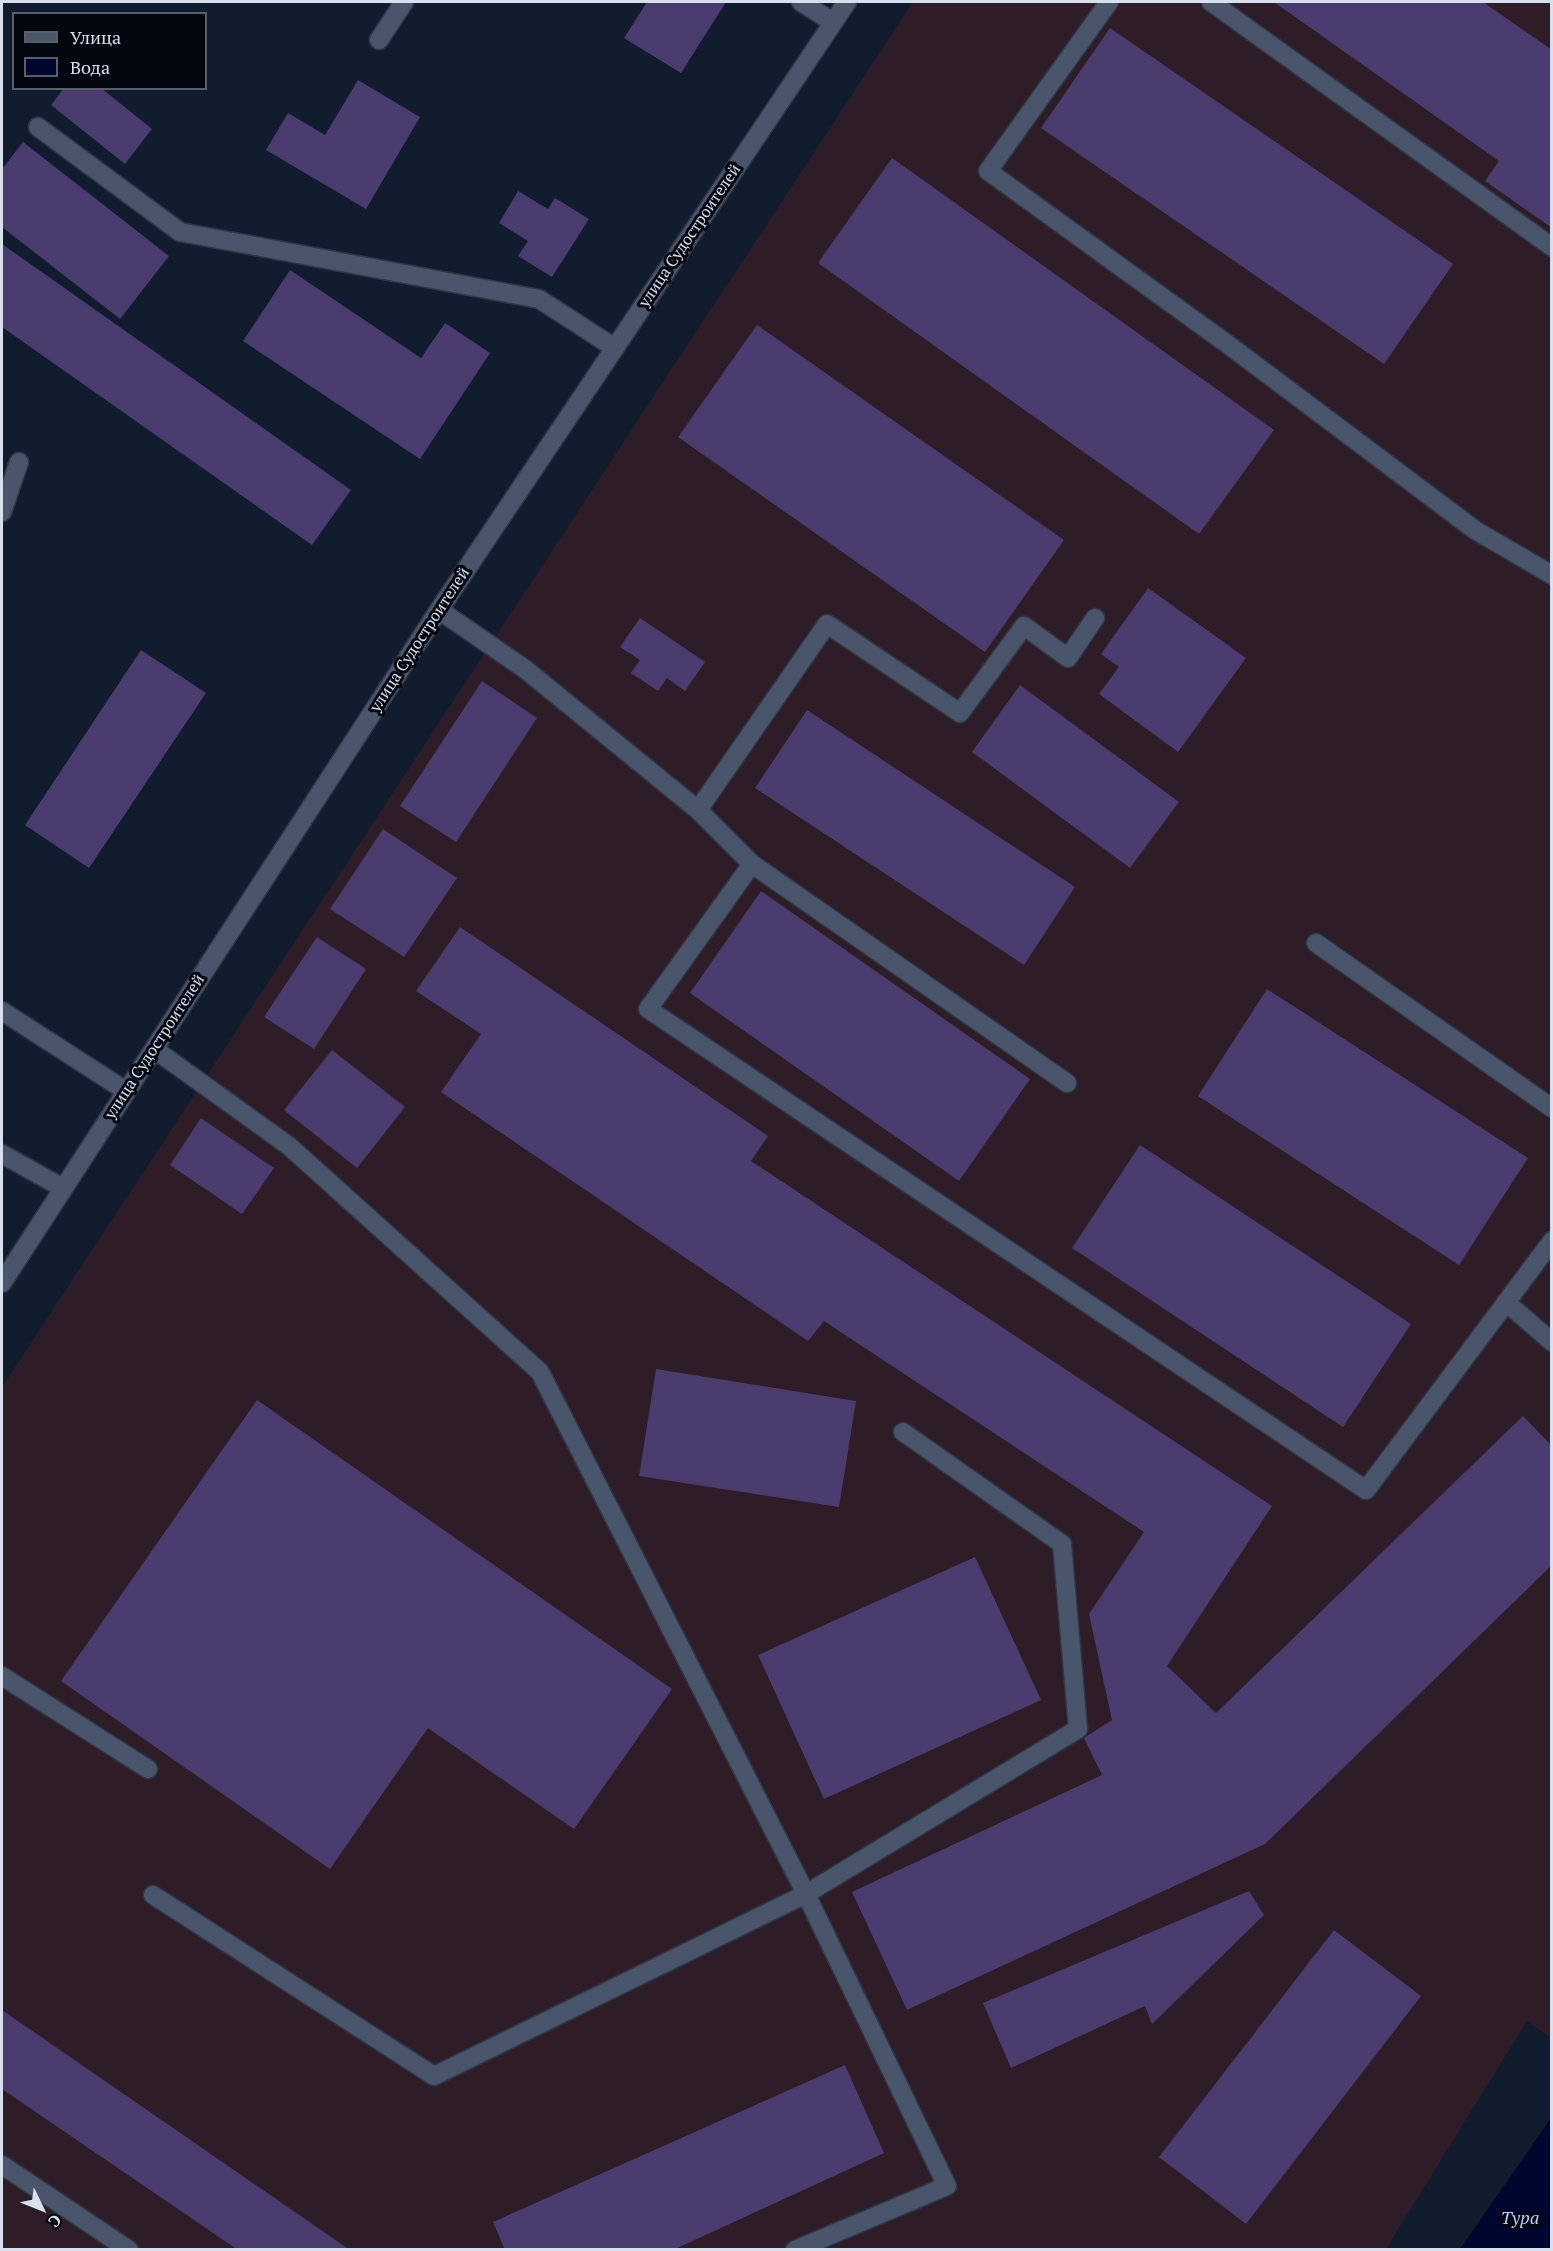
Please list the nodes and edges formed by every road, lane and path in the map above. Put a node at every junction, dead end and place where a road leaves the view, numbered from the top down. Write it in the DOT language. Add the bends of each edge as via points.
graph roads {
  1 [pos="404,2"];
  2 [pos="801,2"];
  3 [pos="847,2"];
  4 [pos="1109,2"];
  5 [pos="1211,2"];
  6 [pos="833,22"];
  7 [pos="380,40"];
  8 [pos="38,127"];
  9 [pos="1551,247"];
  10 [pos="615,348"];
  11 [pos="19,462"];
  12 [pos="2,512"];
  13 [pos="1551,575"];
  14 [pos="439,610"];
  15 [pos="1095,618"];
  16 [pos="698,810"];
  17 [pos="752,864"];
  18 [pos="1316,943"];
  19 [pos="2,1011"];
  20 [pos="154,1049"];
  21 [pos="1067,1083"];
  22 [pos="126,1091"];
  23 [pos="1551,1108"];
  24 [pos="2,1154"];
  25 [pos="63,1188"];
  26 [pos="1551,1241"];
  27 [pos="2,1283"];
  28 [pos="1506,1302"];
  29 [pos="1551,1342"];
  30 [pos="903,1432"];
  31 [pos="2,1676"];
  32 [pos="148,1768"];
  33 [pos="806,1894"];
  34 [pos="153,1895"];
  35 [pos="2,2165"];
  36 [pos="129,2250"];
  37 [pos="795,2250"];
  1 -- 7 [label="street"];
  2 -- 6 [label="street"];
  3 -- 6 [label="street, улица Судостроителей"];
  4 -- 13 [label="street" via="988,171 1475,530"];
  5 -- 9 [label="street"];
  6 -- 10 [label="street, улица Судостроителей"];
  8 -- 10 [label="street" via="180,232 538,299"];
  10 -- 14 [label="street, улица Судостроителей"];
  11 -- 12 [label="street"];
  14 -- 16 [label="street" via="525,669"];
  14 -- 20 [label="street, улица Судостроителей"];
  15 -- 16 [label="street" via="1068,658 1024,626 960,713 827,624"];
  16 -- 17 [label="street"];
  17 -- 21 [label="street"];
  17 -- 28 [label="street" via="648,1009 1366,1490"];
  18 -- 23 [label="street"];
  19 -- 22 [label="street"];
  20 -- 22 [label="street, улица Судостроителей"];
  20 -- 33 [label="street" via="289,1146 540,1372"];
  22 -- 25 [label="street, улица Судостроителей"];
  24 -- 25 [label="street"];
  25 -- 27 [label="street, улица Судостроителей"];
  26 -- 28 [label="street"];
  28 -- 29 [label="street"];
  30 -- 33 [label="street" via="1062,1544 1078,1729"];
  31 -- 32 [label="street"];
  33 -- 34 [label="street" via="435,2076"];
  33 -- 37 [label="street" via="947,2186"];
  35 -- 36 [label="street"];
}
